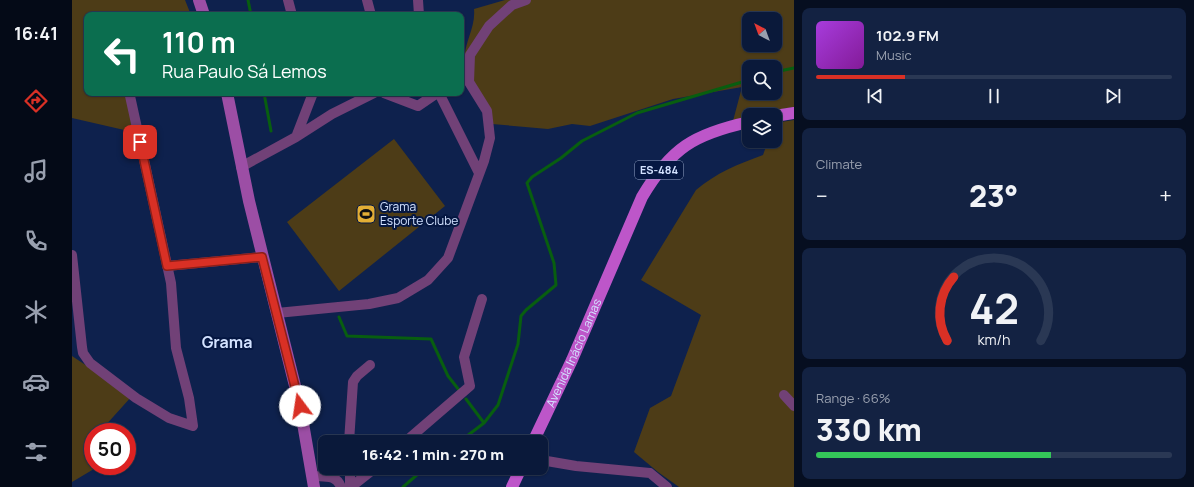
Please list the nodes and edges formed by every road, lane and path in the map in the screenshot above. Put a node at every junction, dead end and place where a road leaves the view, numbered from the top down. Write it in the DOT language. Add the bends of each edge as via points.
graph roads {
  1 [pos="199,0"];
  2 [pos="288,0"];
  3 [pos="368,0"];
  4 [pos="418,0"];
  5 [pos="526,0"];
  6 [pos="203,12"];
  7 [pos="291,12"];
  8 [pos="370,12"];
  9 [pos="419,12"];
  10 [pos="130,96"];
  11 [pos="228,96"];
  12 [pos="312,96"];
  13 [pos="368,96"];
  14 [pos="392,96"];
  15 [pos="433,96"];
  16 [pos="440,96"];
  17 [pos="794,113"];
  18 [pos="782,115"];
  19 [pos="742,124"];
  20 [pos="296,137"];
  21 [pos="241,167"];
  22 [pos="479,173"];
  23 [pos="72,255"];
  24 [pos="262,257"];
  25 [pos="167,266"];
  26 [pos="74,275"];
  27 [pos="482,299"];
  28 [pos="277,313"];
  29 [pos="370,365"];
  30 [pos="784,395"];
  31 [pos="794,406"];
  32 [pos="349,435"];
  33 [pos="413,435"];
  34 [pos="536,435"];
  35 [pos="548,461"];
  36 [pos="350,475"];
  37 [pos="366,475"];
  38 [pos="518,475"];
  39 [pos="313,482"];
  40 [pos="340,487"];
  41 [pos="350,487"];
  42 [pos="512,487"];
  43 [pos="667,487"];
  1 -- 6 [label="main road"];
  2 -- 7 [label="street"];
  3 -- 8 [label="street"];
  4 -- 9 [label="street"];
  5 -- 22 [label="street" via="512,5 489,26 470,55 469,82 487,111 490,138"];
  10 -- 25 [label="street"];
  11 -- 21 [label="main road"];
  12 -- 20 [label="street"];
  13 -- 20 [label="street" via="332,114"];
  14 -- 15 [label="street" via="418,106"];
  16 -- 22 [label="street"];
  17 -- 18 [label="main road"];
  19 -- 34 [label="main road, Avenida Inácio Lamas / ES-484" via="693,140 676,152 656,173 612,262 572,360"];
  20 -- 21 [label="street"];
  21 -- 24 [label="main road"];
  22 -- 28 [label="street" via="448,258 428,280 398,298 369,304"];
  23 -- 26 [label="street"];
  24 -- 25 [label="street"];
  24 -- 28 [label="main road"];
  25 -- 26 [label="street" via="171,283 176,348 190,398 193,426 169,418 136,398 86,358 82,347"];
  27 -- 33 [label="street" via="464,357 470,386"];
  28 -- 39 [label="main road" via="300,406"];
  29 -- 32 [label="street" via="353,382"];
  30 -- 31 [label="street"];
  35 -- 43 [label="street" via="650,473"];
  36 -- 41 [label="street"];
  37 -- 41 [label="street"];
  38 -- 42 [label="main road"];
  39 -- 40 [label="street" via="333,477 337,479"];
}
